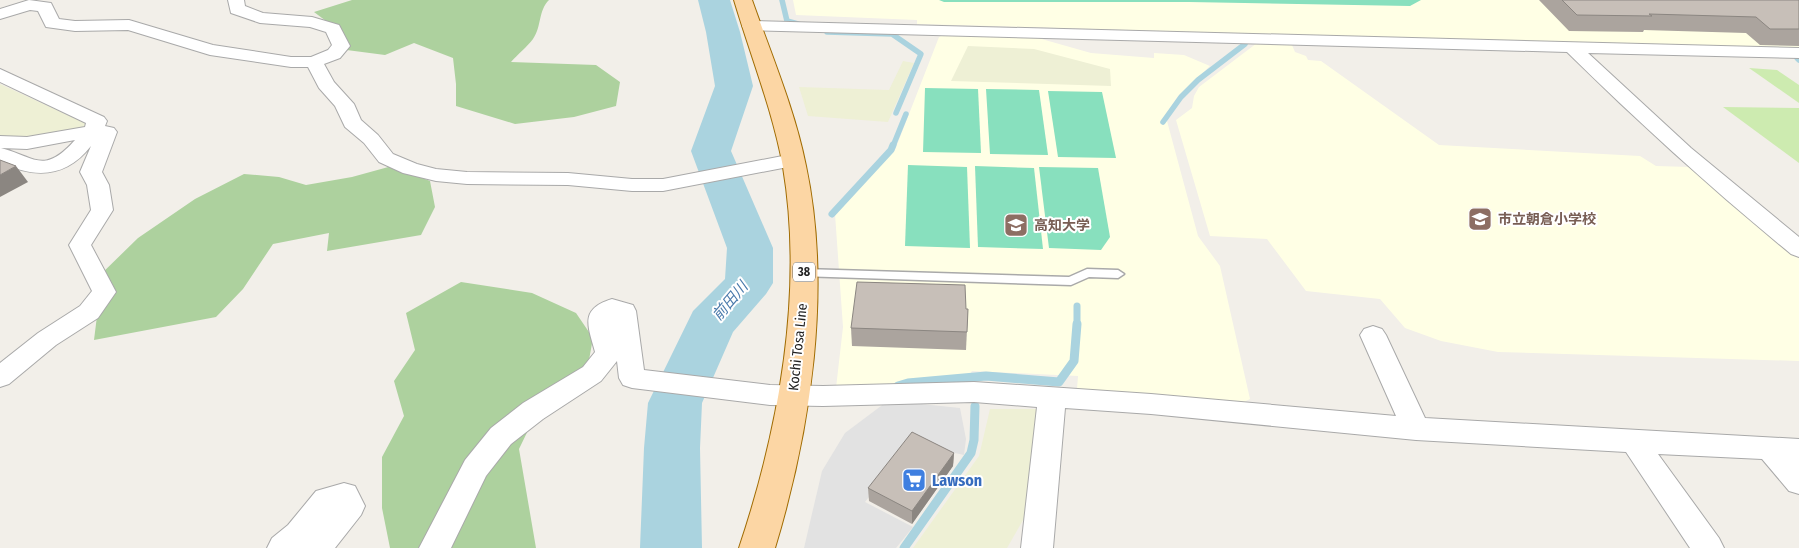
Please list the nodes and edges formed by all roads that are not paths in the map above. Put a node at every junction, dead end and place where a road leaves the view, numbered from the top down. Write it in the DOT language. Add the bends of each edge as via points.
graph roads {
  1 [pos="236,0"];
  2 [pos="743,0"];
  3 [pos="0,14"];
  4 [pos="751,26"];
  5 [pos="1573,48"];
  6 [pos="1797,54"];
  7 [pos="313,62"];
  8 [pos="0,75"];
  9 [pos="94,131"];
  10 [pos="0,142"];
  11 [pos="0,154"];
  12 [pos="793,160"];
  13 [pos="1799,249"];
  14 [pos="804,273"];
  15 [pos="1118,274"];
  16 [pos="1373,334"];
  17 [pos="0,377"];
  18 [pos="793,396"];
  19 [pos="1052,397"];
  20 [pos="1416,429"];
  21 [pos="1633,440"];
  22 [pos="1769,448"];
  23 [pos="1799,450"];
  24 [pos="1799,482"];
  25 [pos="283,548"];
  26 [pos="316,548"];
  27 [pos="435,548"];
  28 [pos="757,548"];
  29 [pos="1037,548"];
  30 [pos="1708,548"];
  1 -- 7 [label="street" via="237,9 260,18 312,22 333,28 341,46 334,54"];
  2 -- 4 [label="main road, Kochi Tosa Line / 38"];
  3 -- 7 [label="street" via="29,6 45,8 52,23 128,26 210,50 290,62"];
  4 -- 5 [label="street"];
  4 -- 12 [label="main road, Kochi Tosa Line / 38"];
  5 -- 6 [label="street"];
  5 -- 13 [label="street" via="1662,134"];
  7 -- 12 [label="street" via="326,84 344,104 352,123 386,158 410,169 436,175 663,185"];
  8 -- 9 [label="street" via="97,121"];
  9 -- 10 [label="street" via="27,143"];
  9 -- 11 [label="street" via="61,164 45,169 17,163"];
  9 -- 17 [label="street" via="107,132 91,172 98,185 102,210 80,245 104,292 89,312 47,339"];
  12 -- 14 [label="main road, Kochi Tosa Line / 38" via="800,205"];
  14 -- 15 [label="lane" via="1071,281 1087,273"];
  14 -- 18 [label="main road, Kochi Tosa Line / 38"];
  16 -- 20 [label="street"];
  18 -- 19 [label="street" via="974,392"];
  18 -- 27 [label="street" via="697,388 632,378 624,311 612,308 601,315 600,326 608,354 592,374 533,411 501,436 475,468"];
  18 -- 28 [label="main road, Kochi Tosa Line / 38" via="775,485"];
  19 -- 20 [label="street"];
  19 -- 29 [label="street"];
  20 -- 21 [label="street"];
  21 -- 22 [label="street"];
  21 -- 30 [label="street"];
  22 -- 23 [label="street"];
  22 -- 24 [label="street"];
  25 -- 26 [label="street" via="327,500 344,494 350,506"];
}
